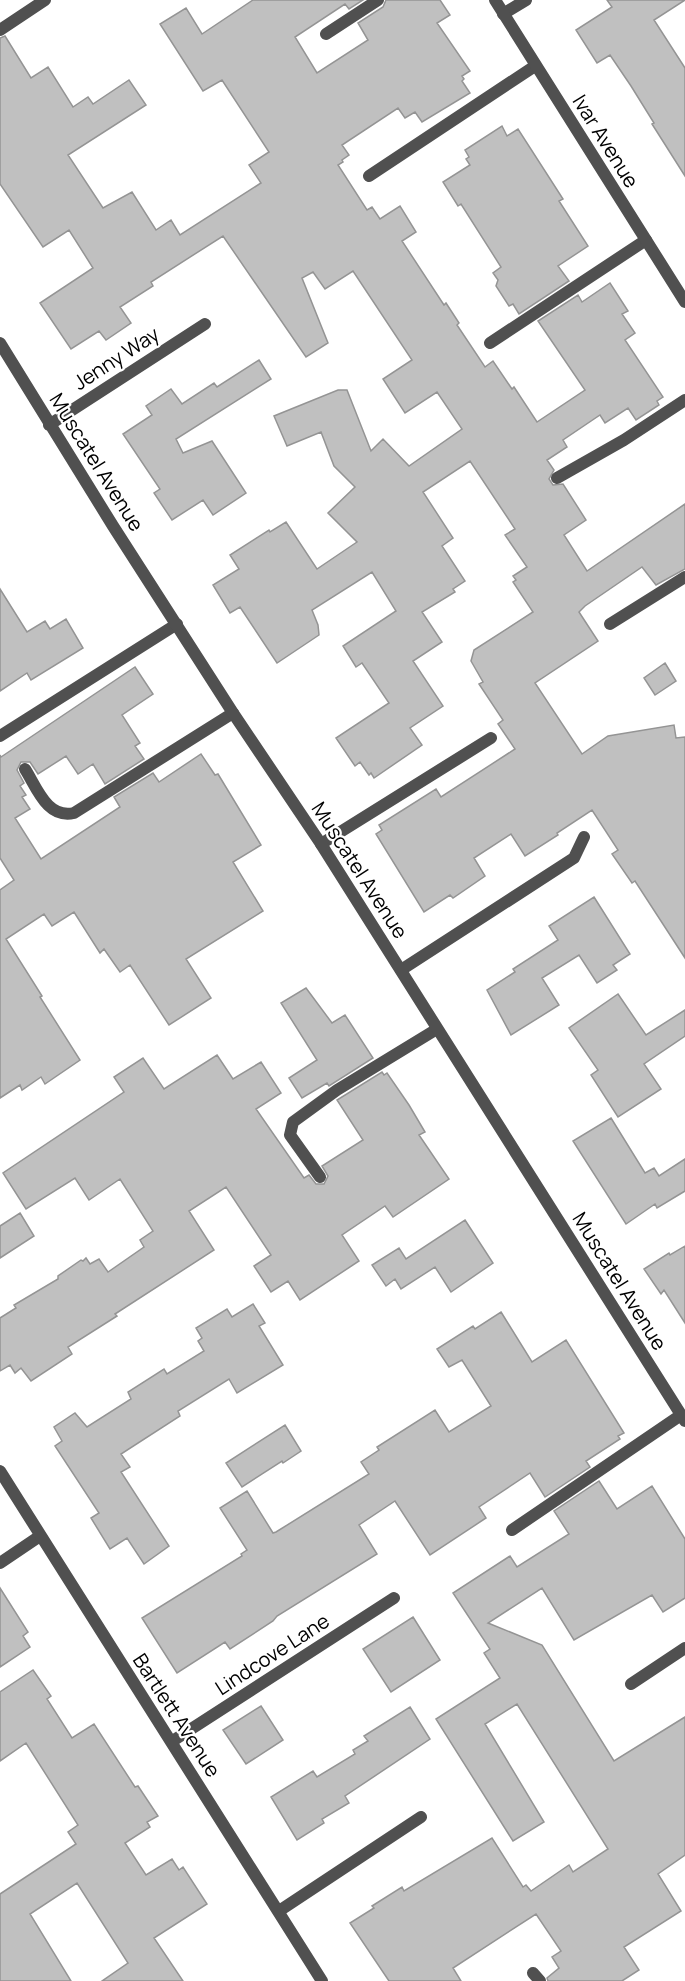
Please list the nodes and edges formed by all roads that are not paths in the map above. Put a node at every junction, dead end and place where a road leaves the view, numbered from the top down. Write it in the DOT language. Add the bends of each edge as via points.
graph roads {
  1 [pos="45,0"];
  2 [pos="378,0"];
  3 [pos="495,0"];
  4 [pos="526,0"];
  5 [pos="503,14"];
  6 [pos="0,30"];
  7 [pos="326,34"];
  8 [pos="535,66"];
  9 [pos="369,176"];
  10 [pos="646,240"];
  11 [pos="685,302"];
  12 [pos="205,324"];
  13 [pos="490,343"];
  14 [pos="2,350"];
  15 [pos="685,400"];
  16 [pos="49,425"];
  17 [pos="557,478"];
  18 [pos="685,577"];
  19 [pos="177,624"];
  20 [pos="610,624"];
  21 [pos="233,714"];
  22 [pos="0,736"];
  23 [pos="491,738"];
  24 [pos="25,769"];
  25 [pos="584,837"];
  26 [pos="321,844"];
  27 [pos="401,970"];
  28 [pos="437,1029"];
  29 [pos="320,1177"];
  30 [pos="683,1418"];
  31 [pos="0,1471"];
  32 [pos="512,1530"];
  33 [pos="40,1536"];
  34 [pos="0,1563"];
  35 [pos="394,1599"];
  36 [pos="685,1648"];
  37 [pos="631,1684"];
  38 [pos="171,1742"];
  39 [pos="421,1817"];
  40 [pos="279,1911"];
  41 [pos="322,1981"];
  1 -- 6 [label="street"];
  2 -- 7 [label="street"];
  3 -- 5 [label="street, Ivar Avenue"];
  4 -- 5 [label="street"];
  5 -- 8 [label="street, Ivar Avenue"];
  8 -- 9 [label="street"];
  8 -- 10 [label="street, Ivar Avenue"];
  10 -- 11 [label="street, Ivar Avenue"];
  10 -- 13 [label="street"];
  12 -- 16 [label="street, Jenny Way"];
  14 -- 16 [label="street, Muscatel Avenue"];
  15 -- 17 [label="street"];
  16 -- 19 [label="street, Muscatel Avenue"];
  18 -- 20 [label="street"];
  19 -- 21 [label="street, Muscatel Avenue"];
  19 -- 22 [label="street"];
  21 -- 24 [label="street" via="74,813 57,813 48,806"];
  21 -- 26 [label="street, Muscatel Avenue"];
  23 -- 26 [label="street"];
  25 -- 27 [label="street" via="574,858"];
  26 -- 27 [label="street, Muscatel Avenue"];
  27 -- 28 [label="street, Muscatel Avenue"];
  28 -- 29 [label="street" via="293,1122 290,1135"];
  28 -- 30 [label="street, Muscatel Avenue"];
  30 -- 32 [label="street"];
  31 -- 33 [label="street, Bartlett Avenue"];
  33 -- 34 [label="street"];
  33 -- 38 [label="street, Bartlett Avenue"];
  35 -- 38 [label="street, Lindcove Lane"];
  36 -- 37 [label="street"];
  38 -- 40 [label="street, Bartlett Avenue"];
  39 -- 40 [label="street"];
  40 -- 41 [label="street, Bartlett Avenue"];
}
